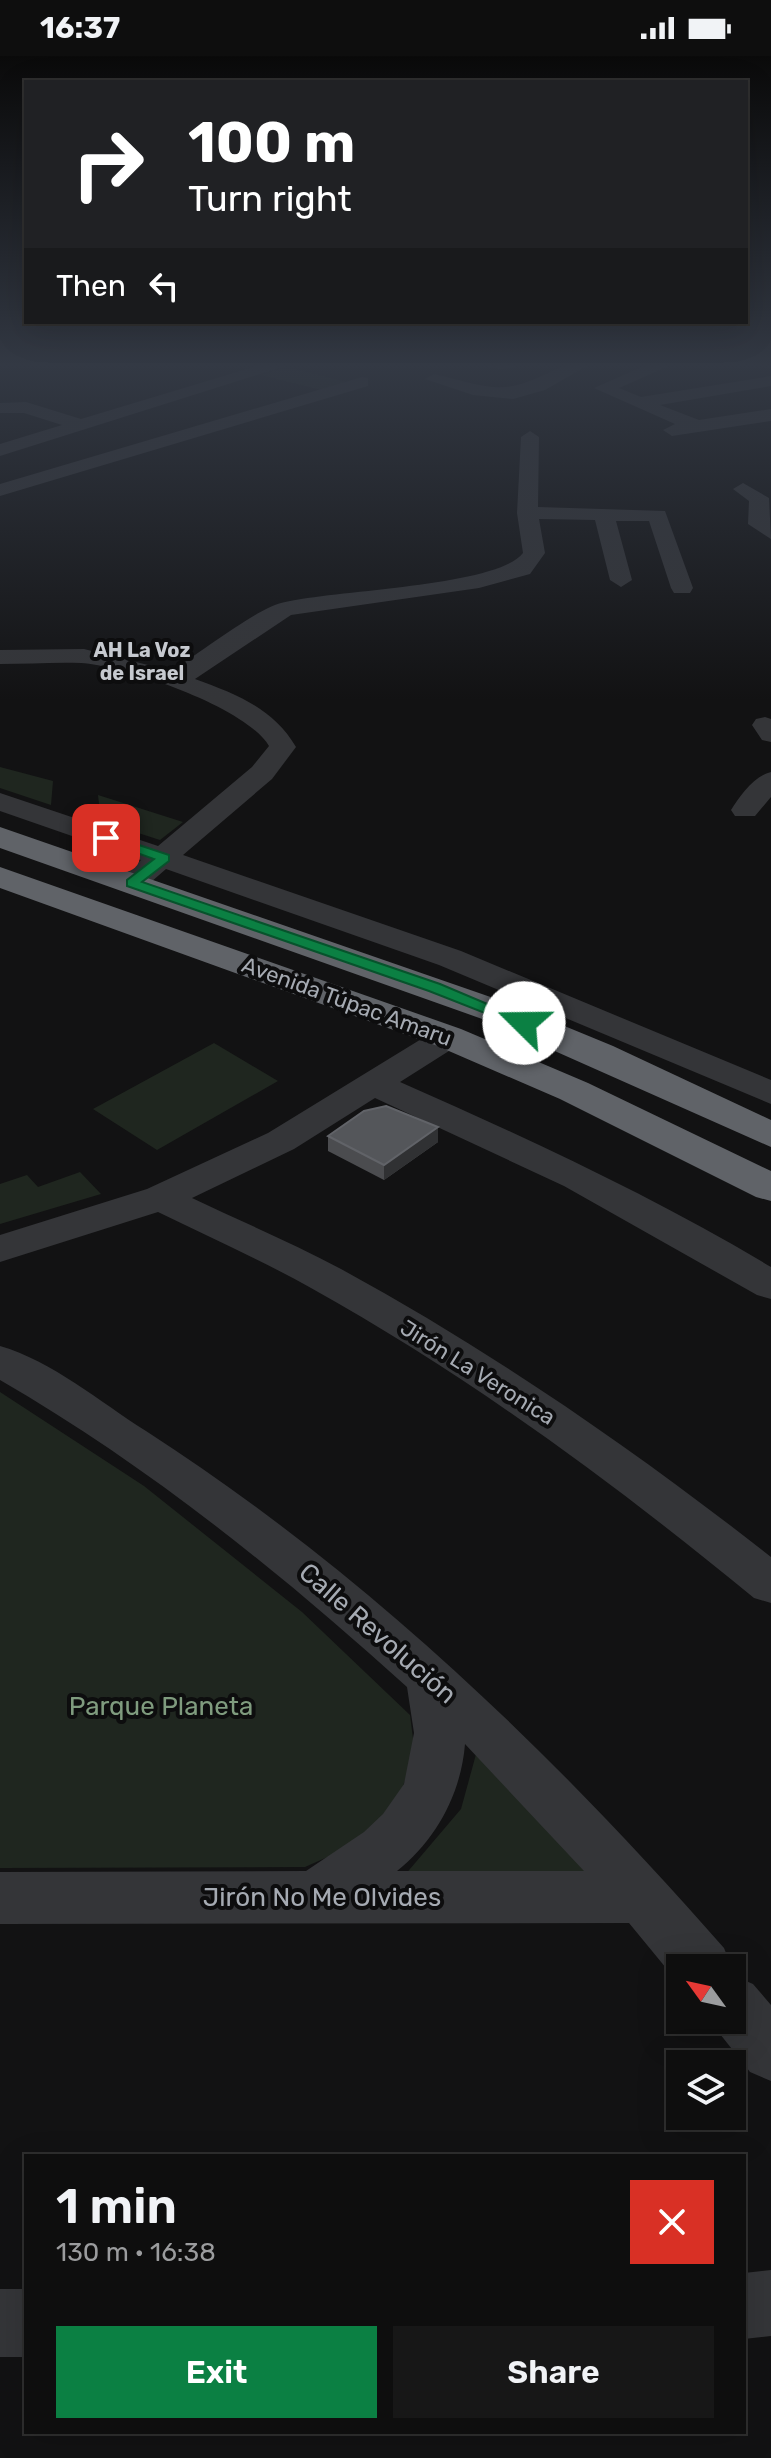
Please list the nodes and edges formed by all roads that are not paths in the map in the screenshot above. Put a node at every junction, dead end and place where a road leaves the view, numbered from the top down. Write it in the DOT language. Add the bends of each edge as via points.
graph roads {
  1 [pos="51,475"];
  2 [pos="528,475"];
  3 [pos="743,489"];
  4 [pos="1,490"];
  5 [pos="527,513"];
  6 [pos="604,514"];
  7 [pos="771,533"];
  8 [pos="621,580"];
  9 [pos="682,588"];
  10 [pos="0,657"];
  11 [pos="176,680"];
  12 [pos="771,780"];
  13 [pos="0,801"];
  14 [pos="745,810"];
  15 [pos="0,837"];
  16 [pos="164,858"];
  17 [pos="0,877"];
  18 [pos="132,883"];
  19 [pos="581,1011"];
  20 [pos="550,1034"];
  21 [pos="448,1037"];
  22 [pos="376,1085"];
  23 [pos="771,1093"];
  24 [pos="771,1135"];
  25 [pos="771,1188"];
  26 [pos="161,1198"];
  27 [pos="0,1249"];
  28 [pos="771,1285"];
  29 [pos="0,1361"];
  30 [pos="771,1584"];
  31 [pos="432,1678"];
  32 [pos="315,1897"];
  33 [pos="644,1897"];
  34 [pos="0,1898"];
  35 [pos="691,1954"];
  36 [pos="746,2021"];
  37 [pos="771,2051"];
  38 [pos="771,2303"];
  39 [pos="746,2306"];
  40 [pos="0,2323"];
  41 [pos="24,2323"];
  1 -- 4 [label="street"];
  2 -- 5 [label="street"];
  3 -- 7 [label="street" via="759,498 759,524"];
  5 -- 6 [label="street"];
  5 -- 11 [label="street" via="534,553 522,569 444,587 284,609"];
  6 -- 8 [label="street"];
  6 -- 9 [label="street" via="658,515"];
  10 -- 11 [label="street" via="84,656"];
  11 -- 16 [label="street" via="251,714 283,747 262,773"];
  12 -- 14 [label="street"];
  13 -- 16 [label="street"];
  15 -- 18 [label="highway, Avenida Túpac Amaru"];
  16 -- 18 [label="street"];
  16 -- 19 [label="street" via="450,958"];
  17 -- 21 [label="highway, Avenida Túpac Amaru"];
  18 -- 20 [label="highway, Avenida Túpac Amaru"];
  19 -- 20 [label="highway"];
  19 -- 23 [label="street"];
  20 -- 24 [label="highway, Avenida Túpac Amaru"];
  21 -- 22 [label="street"];
  21 -- 25 [label="highway, Avenida Túpac Amaru" via="574,1091"];
  22 -- 26 [label="street" via="281,1141"];
  22 -- 28 [label="street" via="586,1181"];
  26 -- 27 [label="street"];
  26 -- 30 [label="street, Jirón La Veronica" via="323,1277 492,1376 669,1499"];
  29 -- 31 [label="street, Calle Revolución" via="167,1464 297,1561"];
  31 -- 32 [label="street" via="440,1732 435,1782 415,1818 375,1858"];
  31 -- 33 [label="street, Calle Revolución" via="536,1779"];
  32 -- 33 [label="street, Jirón No Me Olvides"];
  32 -- 34 [label="street, Jirón No Me Olvides"];
  33 -- 35 [label="street, Calle Revolución"];
  36 -- 37 [label="street"];
  38 -- 39 [label="street"];
  40 -- 41 [label="street"];
}
